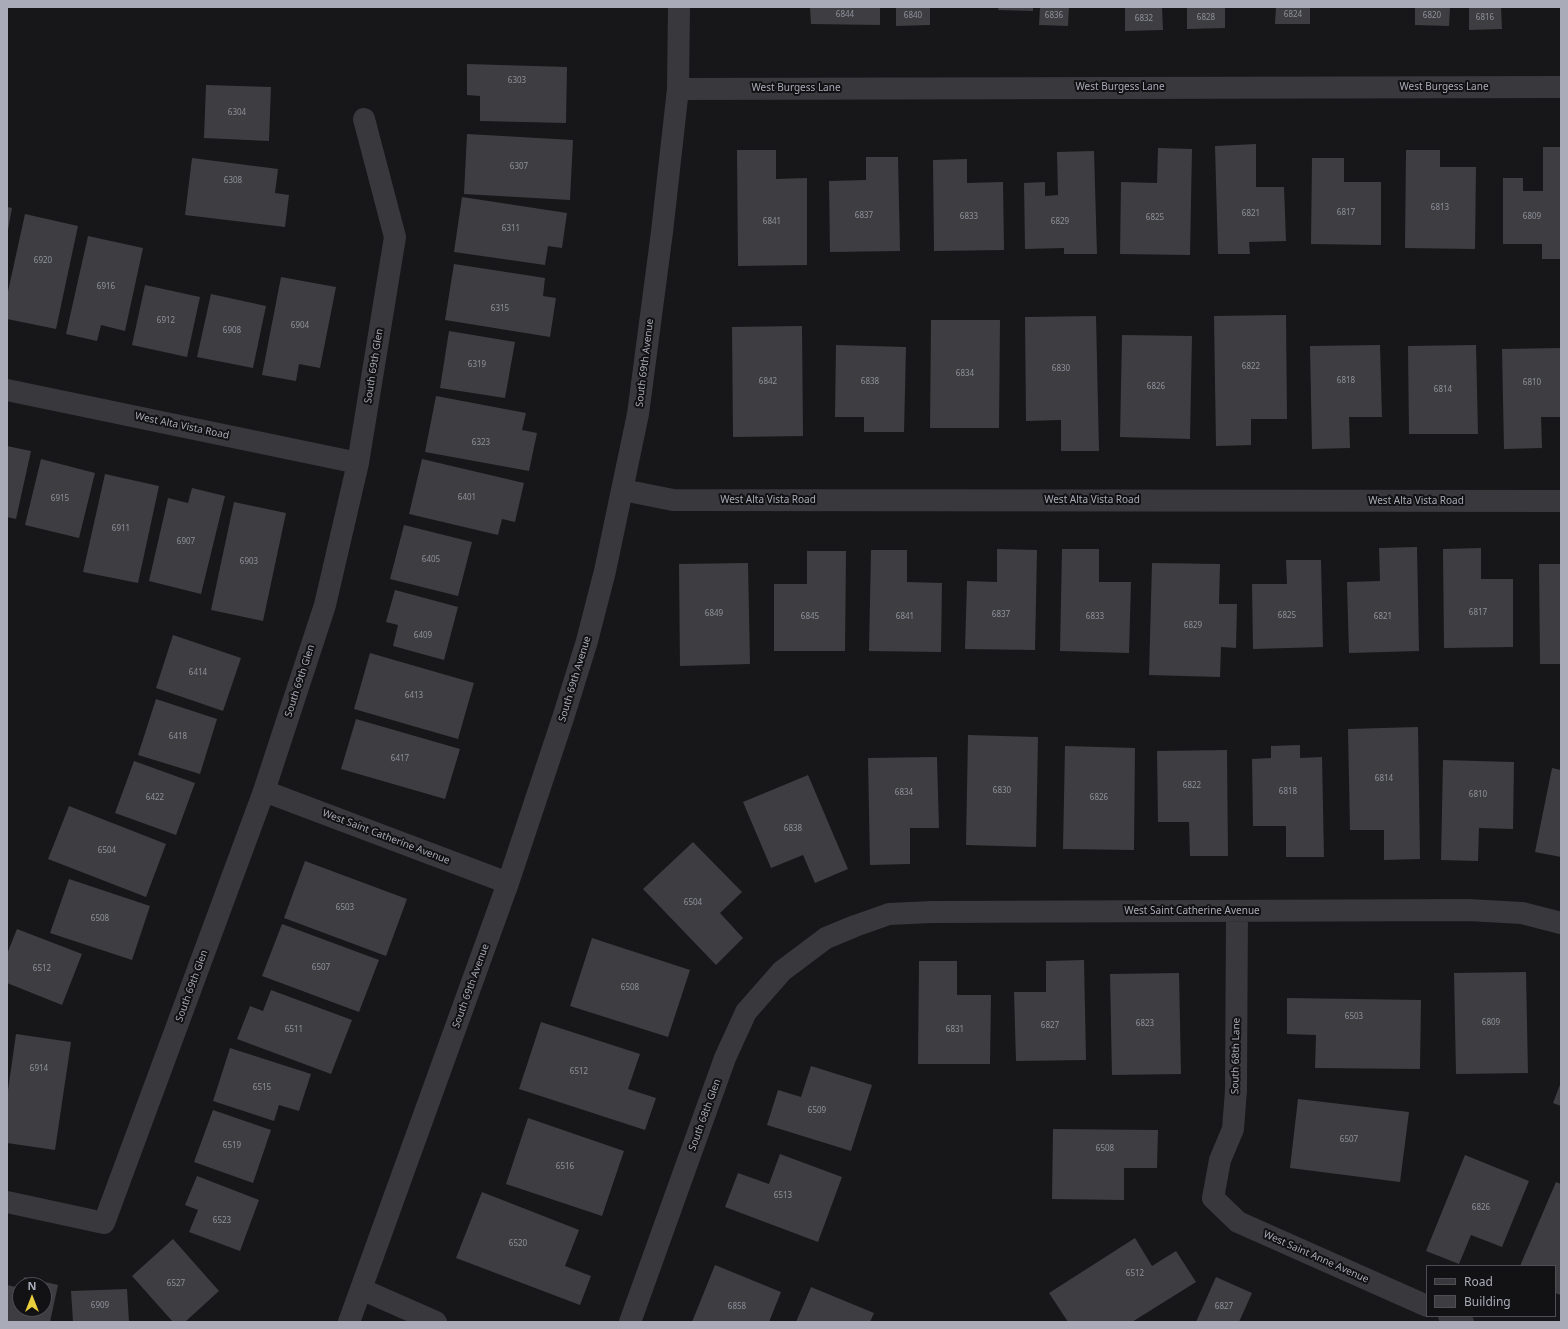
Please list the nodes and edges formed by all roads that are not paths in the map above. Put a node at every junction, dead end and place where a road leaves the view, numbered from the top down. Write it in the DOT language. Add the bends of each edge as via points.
graph roads {
  1 [pos="679,7"];
  2 [pos="1561,87"];
  3 [pos="678,89"];
  4 [pos="364,119"];
  5 [pos="7,390"];
  6 [pos="358,463"];
  7 [pos="623,490"];
  8 [pos="1561,501"];
  9 [pos="264,791"];
  10 [pos="508,883"];
  11 [pos="1237,911"];
  12 [pos="1561,923"];
  13 [pos="826,938"];
  14 [pos="1213,1198"];
  15 [pos="7,1202"];
  16 [pos="361,1289"];
  17 [pos="1426,1306"];
  18 [pos="1451,1317"];
  19 [pos="349,1322"];
  20 [pos="436,1322"];
  21 [pos="630,1322"];
  22 [pos="1462,1322"];
  1 -- 3 [label="street, South 69th Avenue"];
  2 -- 3 [label="street, West Burgess Lane"];
  3 -- 7 [label="street, South 69th Avenue" via="638,414"];
  4 -- 6 [label="street, South 69th Glen" via="395,237"];
  5 -- 6 [label="street, West Alta Vista Road"];
  6 -- 9 [label="street, South 69th Glen" via="325,605"];
  7 -- 8 [label="street, West Alta Vista Road" via="673,500"];
  7 -- 10 [label="street, South 69th Avenue" via="587,641"];
  9 -- 10 [label="street, West Saint Catherine Avenue"];
  9 -- 15 [label="street, South 69th Glen" via="104,1223"];
  10 -- 16 [label="street, South 69th Avenue"];
  11 -- 12 [label="street, West Saint Catherine Avenue" via="1468,910 1522,913"];
  11 -- 13 [label="street, West Saint Catherine Avenue" via="889,914"];
  11 -- 14 [label="street, South 68th Lane" via="1236,1090 1233,1129 1220,1160"];
  13 -- 21 [label="street, South 68th Glen" via="782,971 746,1012 725,1058"];
  14 -- 17 [label="street, West Saint Anne Avenue" via="1238,1222"];
  16 -- 19 [label="street, South 69th Avenue"];
  16 -- 20 [label="street"];
  18 -- 22 [label="street"];
}
